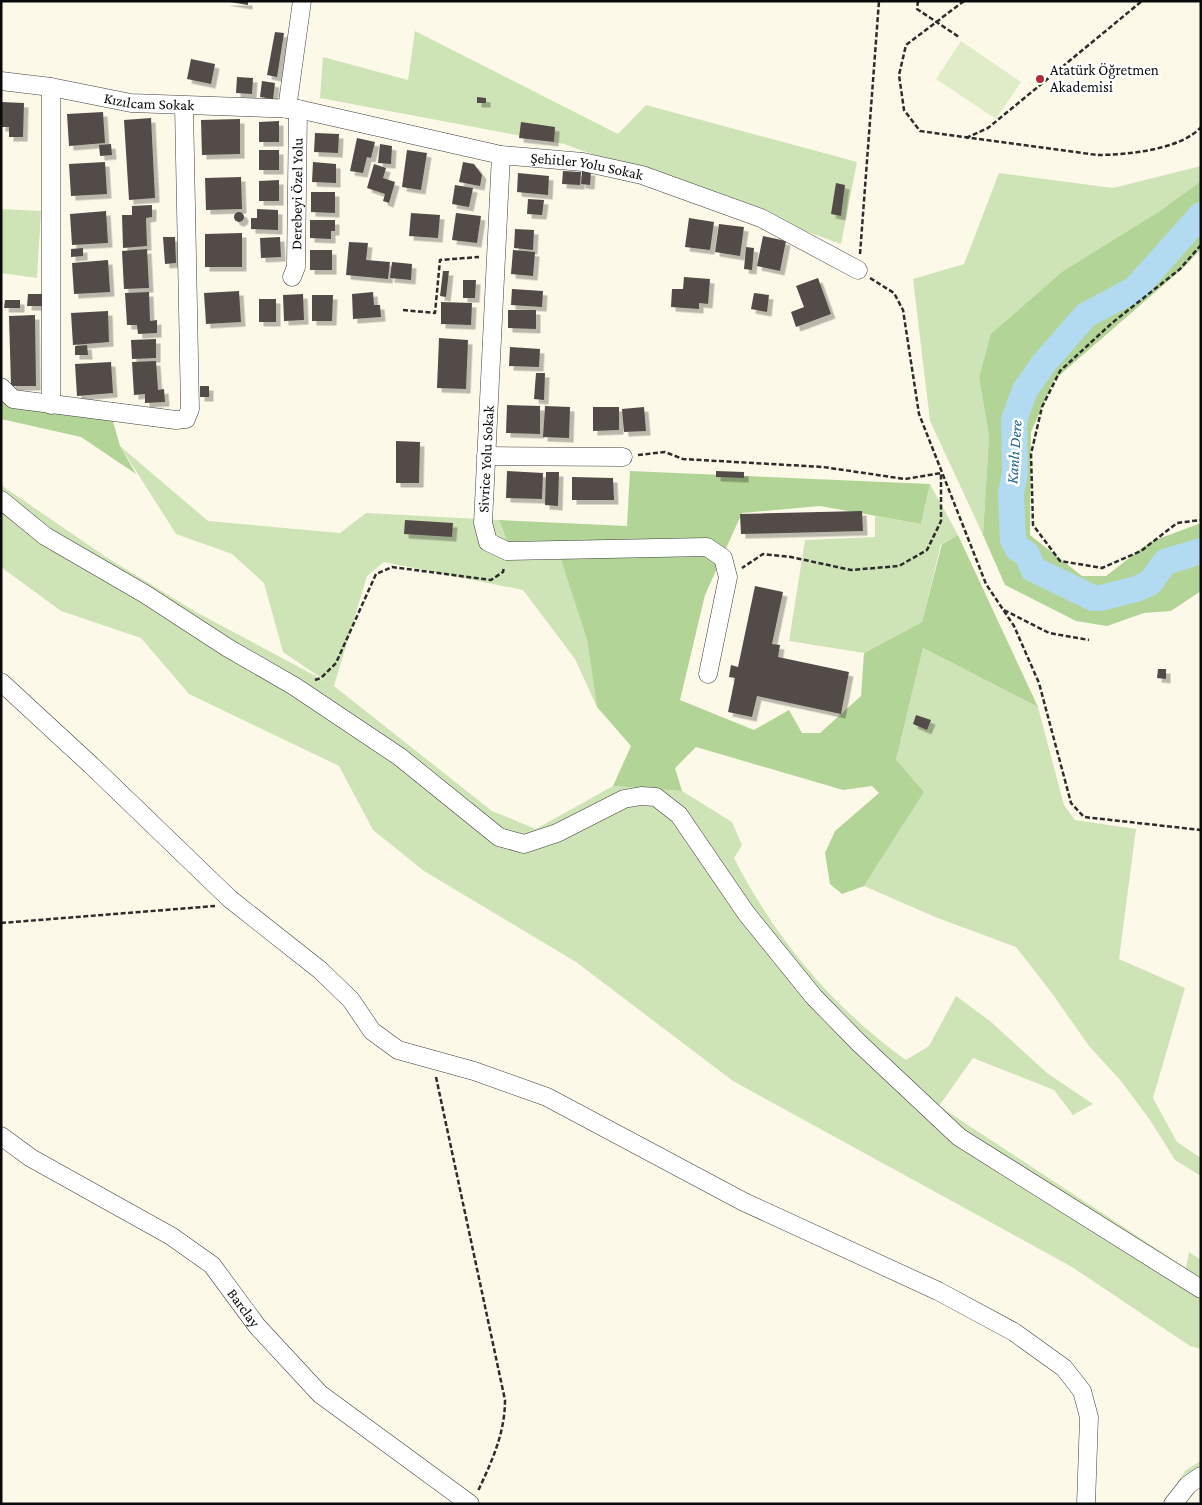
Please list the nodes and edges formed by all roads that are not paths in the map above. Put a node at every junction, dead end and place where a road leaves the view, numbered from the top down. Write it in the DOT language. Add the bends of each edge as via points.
graph roads {
  1 [pos="302,1"];
  2 [pos="1,80"];
  3 [pos="51,87"];
  4 [pos="184,106"];
  5 [pos="293,109"];
  6 [pos="501,155"];
  7 [pos="858,270"];
  8 [pos="292,277"];
  9 [pos="1,387"];
  10 [pos="51,405"];
  11 [pos="486,456"];
  12 [pos="623,457"];
  13 [pos="1,500"];
  14 [pos="708,674"];
  15 [pos="1,682"];
  16 [pos="1,1136"];
  17 [pos="1201,1289"];
  18 [pos="1201,1476"];
  19 [pos="472,1500"];
  20 [pos="1086,1504"];
  21 [pos="1173,1504"];
  1 -- 5 [label="street, Derebeyi Özel Yolu"];
  2 -- 3 [label="street, Kızılcam Sokak"];
  3 -- 4 [label="street, Kızılcam Sokak" via="131,103"];
  3 -- 10 [label="street"];
  4 -- 5 [label="street, Kızılcam Sokak"];
  4 -- 10 [label="street" via="190,409 186,419"];
  5 -- 6 [label="street, Şehitler Yolu Sokak"];
  5 -- 8 [label="street, Derebeyi Özel Yolu" via="296,267"];
  6 -- 7 [label="street, Şehitler Yolu Sokak" via="582,162 642,174 761,218"];
  6 -- 11 [label="street, Sivrice Yolu Sokak"];
  9 -- 10 [label="street" via="13,400"];
  11 -- 12 [label="street"];
  11 -- 14 [label="street, Sivrice Yolu Sokak" via="483,523 488,542 507,551 707,547 723,558 728,577"];
  13 -- 17 [label="street" via="45,536 294,686 400,757 499,837 524,844 557,833 624,799 656,797 679,815 746,913 814,997 858,1043 959,1137"];
  15 -- 20 [label="street" via="230,899 352,1000 372,1031 398,1050 474,1071 547,1097 744,1202 938,1291 1014,1332 1064,1368 1082,1391 1089,1417"];
  16 -- 19 [label="street, Barclay" via="31,1158 171,1236 212,1265 257,1326 320,1394"];
  18 -- 21 [label="street" via="1188,1485"];
}
